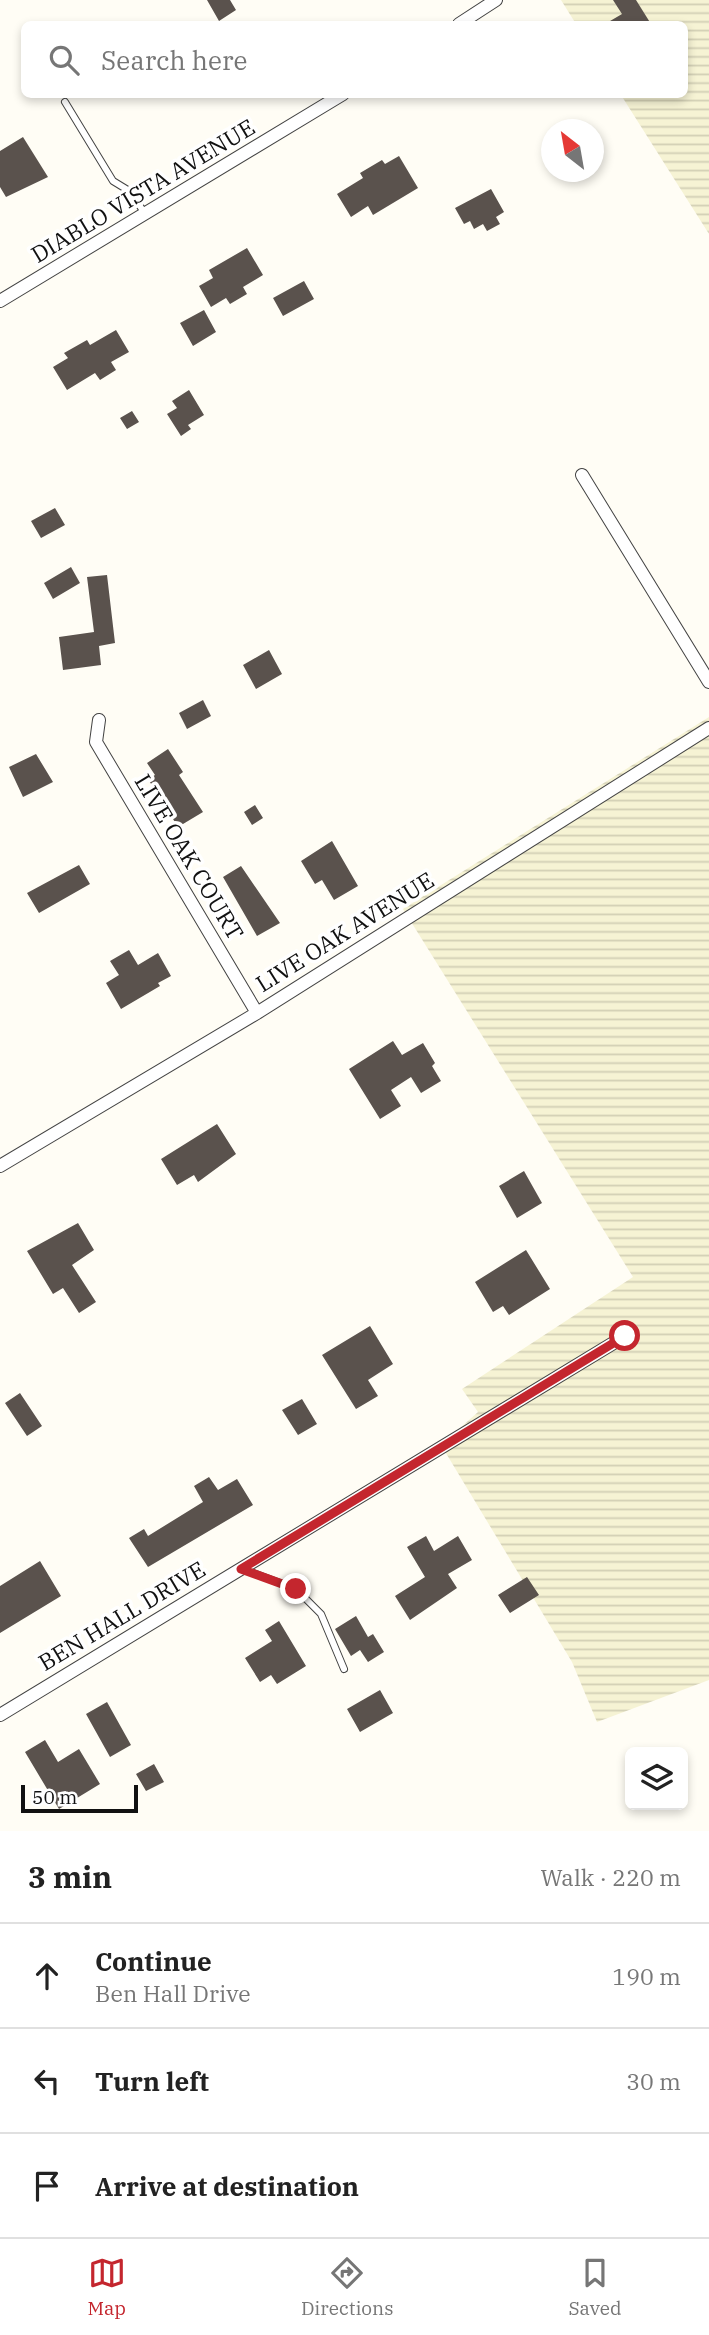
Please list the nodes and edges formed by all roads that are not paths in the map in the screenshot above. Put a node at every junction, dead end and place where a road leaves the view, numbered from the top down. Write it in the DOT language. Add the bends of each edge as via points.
graph roads {
  1 [pos="496,0"];
  2 [pos="463,21"];
  3 [pos="336,98"];
  4 [pos="65,102"];
  5 [pos="145,214"];
  6 [pos="0,301"];
  7 [pos="582,475"];
  8 [pos="709,682"];
  9 [pos="99,720"];
  10 [pos="709,728"];
  11 [pos="257,1013"];
  12 [pos="0,1166"];
  13 [pos="625,1336"];
  14 [pos="241,1569"];
  15 [pos="344,1670"];
  16 [pos="0,1715"];
  1 -- 2 [label="street"];
  3 -- 5 [label="street, DIABLO VISTA AVENUE"];
  4 -- 5 [label="lane" via="113,181 131,192"];
  5 -- 6 [label="street, DIABLO VISTA AVENUE"];
  7 -- 8 [label="street"];
  9 -- 11 [label="street, LIVE OAK COURT" via="96,742"];
  10 -- 11 [label="street, LIVE OAK AVENUE"];
  11 -- 12 [label="street, LIVE OAK AVENUE"];
  13 -- 14 [label="street, BEN HALL DRIVE"];
  14 -- 15 [label="lane" via="296,1589 321,1614"];
  14 -- 16 [label="street, BEN HALL DRIVE"];
}
